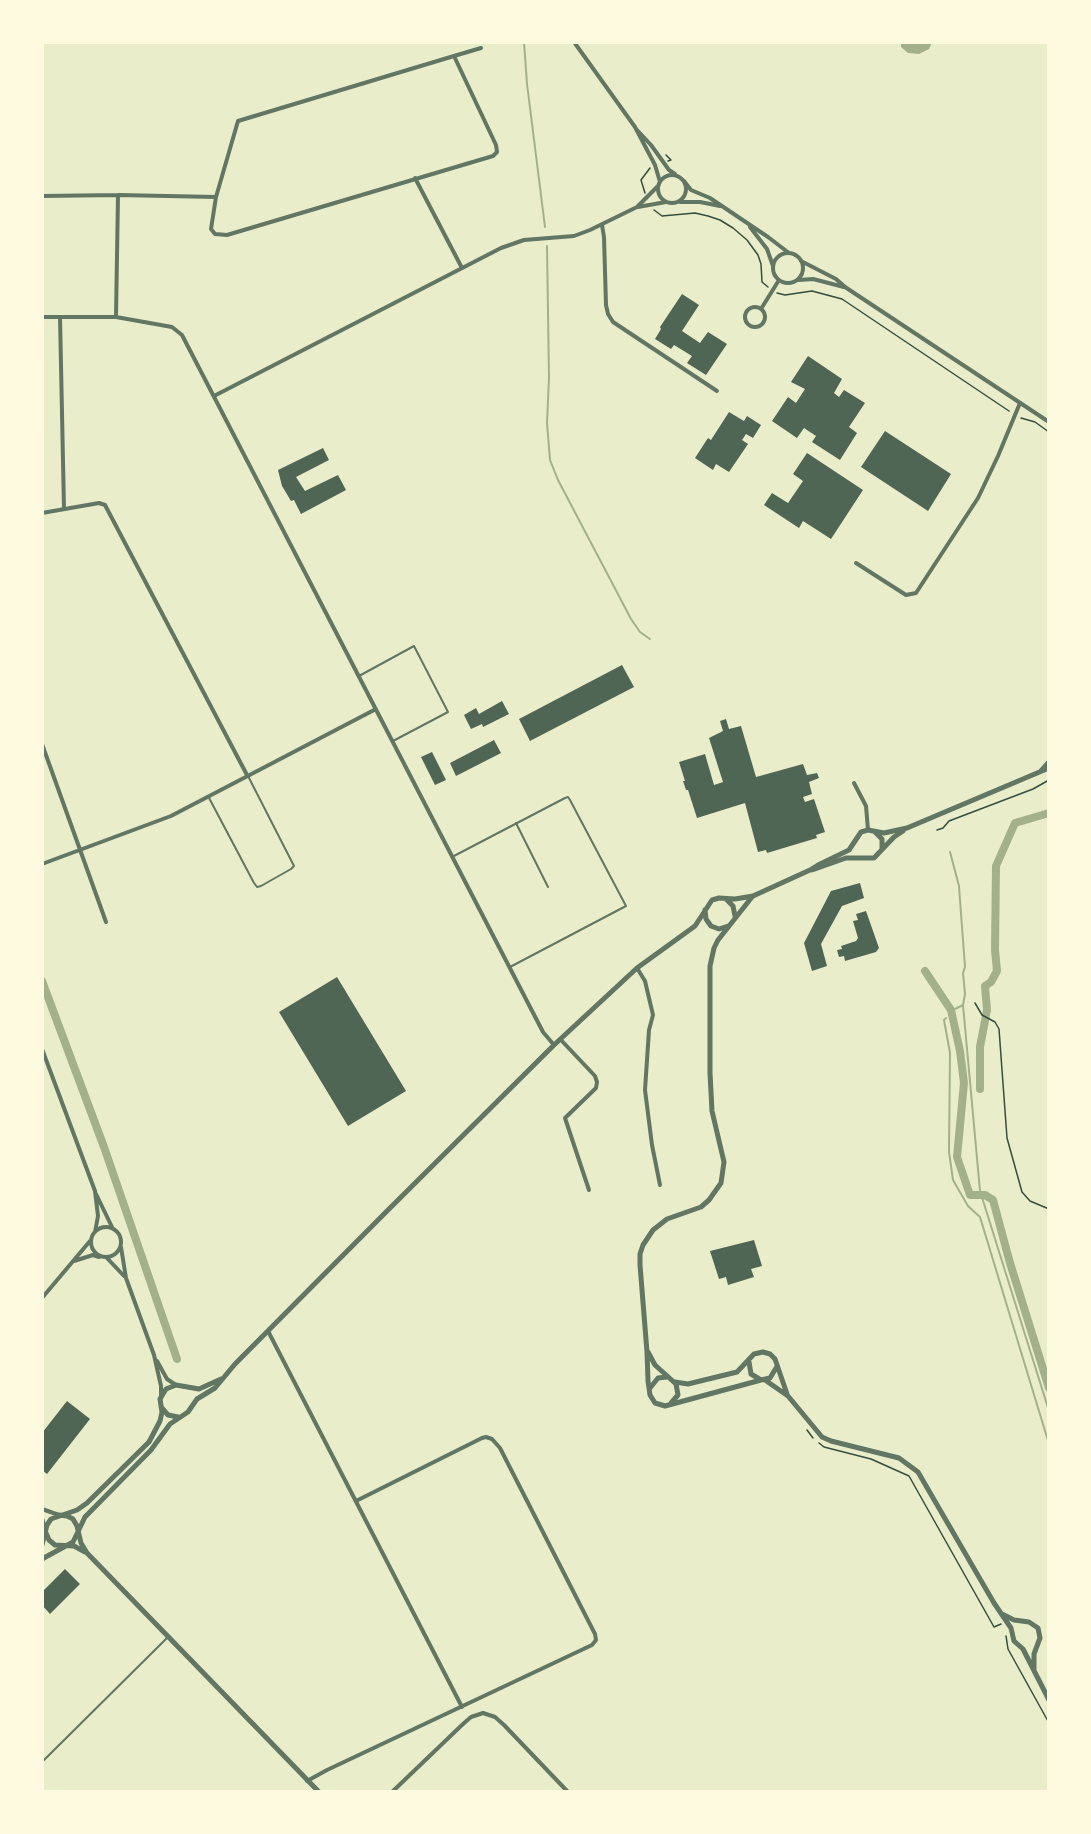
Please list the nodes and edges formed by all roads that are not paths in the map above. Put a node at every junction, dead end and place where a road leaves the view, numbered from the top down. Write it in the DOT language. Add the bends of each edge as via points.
graph roads {
  1 [pos="574,42"];
  2 [pos="481,48"];
  3 [pos="454,56"];
  4 [pos="634,128"];
  5 [pos="676,175"];
  6 [pos="415,178"];
  7 [pos="684,181"];
  8 [pos="659,184"];
  9 [pos="118,195"];
  10 [pos="42,196"];
  11 [pos="216,197"];
  12 [pos="666,202"];
  13 [pos="680,202"];
  14 [pos="721,206"];
  15 [pos="637,207"];
  16 [pos="748,224"];
  17 [pos="602,225"];
  18 [pos="789,254"];
  19 [pos="801,261"];
  20 [pos="462,268"];
  21 [pos="773,268"];
  22 [pos="780,280"];
  23 [pos="794,282"];
  24 [pos="845,287"];
  25 [pos="761,309"];
  26 [pos="42,317"];
  27 [pos="60,317"];
  28 [pos="116,317"];
  29 [pos="717,391"];
  30 [pos="214,396"];
  31 [pos="1020,403"];
  32 [pos="1049,422"];
  33 [pos="64,509"];
  34 [pos="42,513"];
  35 [pos="856,563"];
  36 [pos="359,676"];
  37 [pos="376,709"];
  38 [pos="392,741"];
  39 [pos="42,744"];
  40 [pos="1049,762"];
  41 [pos="1049,768"];
  42 [pos="1037,774"];
  43 [pos="248,775"];
  44 [pos="854,783"];
  45 [pos="208,796"];
  46 [pos="516,823"];
  47 [pos="908,828"];
  48 [pos="868,830"];
  49 [pos="875,832"];
  50 [pos="854,843"];
  51 [pos="882,849"];
  52 [pos="80,850"];
  53 [pos="452,856"];
  54 [pos="861,858"];
  55 [pos="42,864"];
  56 [pos="810,870"];
  57 [pos="548,886"];
  58 [pos="753,896"];
  59 [pos="725,899"];
  60 [pos="705,909"];
  61 [pos="735,918"];
  62 [pos="106,922"];
  63 [pos="694,926"];
  64 [pos="711,926"];
  65 [pos="729,926"];
  66 [pos="714,948"];
  67 [pos="510,967"];
  68 [pos="637,968"];
  69 [pos="561,1040"];
  70 [pos="554,1046"];
  71 [pos="42,1049"];
  72 [pos="660,1185"];
  73 [pos="589,1190"];
  74 [pos="94,1191"];
  75 [pos="114,1229"];
  76 [pos="95,1232"];
  77 [pos="91,1241"];
  78 [pos="121,1247"];
  79 [pos="104,1257"];
  80 [pos="74,1261"];
  81 [pos="126,1278"];
  82 [pos="42,1298"];
  83 [pos="268,1331"];
  84 [pos="647,1352"];
  85 [pos="154,1355"];
  86 [pos="749,1362"];
  87 [pos="776,1368"];
  88 [pos="224,1377"];
  89 [pos="667,1377"];
  90 [pos="763,1380"];
  91 [pos="675,1382"];
  92 [pos="180,1386"];
  93 [pos="649,1390"];
  94 [pos="161,1396"];
  95 [pos="788,1396"];
  96 [pos="669,1404"];
  97 [pos="161,1406"];
  98 [pos="192,1406"];
  99 [pos="181,1416"];
  100 [pos="356,1501"];
  101 [pos="42,1509"];
  102 [pos="59,1515"];
  103 [pos="42,1518"];
  104 [pos="46,1530"];
  105 [pos="78,1531"];
  106 [pos="42,1545"];
  107 [pos="66,1546"];
  108 [pos="87,1553"];
  109 [pos="42,1558"];
  110 [pos="1002,1614"];
  111 [pos="1027,1621"];
  112 [pos="1012,1634"];
  113 [pos="168,1637"];
  114 [pos="1036,1646"];
  115 [pos="1023,1649"];
  116 [pos="1035,1672"];
  117 [pos="1049,1700"];
  118 [pos="462,1707"];
  119 [pos="42,1762"];
  120 [pos="308,1783"];
  121 [pos="314,1792"];
  122 [pos="319,1792"];
  123 [pos="392,1792"];
  124 [pos="568,1792"];
  1 -- 4 [label="street"];
  2 -- 3 [label="street"];
  3 -- 6 [label="street" via="496,152 487,159"];
  3 -- 11 [label="street" via="238,121"];
  4 -- 5 [label="street"];
  4 -- 8 [label="street" via="655,165"];
  5 -- 7 [label="street"];
  5 -- 8 [label="street" via="667,176"];
  6 -- 11 [label="street" via="227,235 215,234 211,229"];
  6 -- 20 [label="street"];
  7 -- 13 [label="street" via="686,194"];
  7 -- 14 [label="street" via="691,190"];
  8 -- 12 [label="street" via="659,196"];
  8 -- 15 [label="street"];
  9 -- 10 [label="street"];
  9 -- 11 [label="street"];
  9 -- 28 [label="street"];
  12 -- 13 [label="street"];
  12 -- 15 [label="street"];
  13 -- 14 [label="street"];
  14 -- 16 [label="street"];
  15 -- 17 [label="street"];
  16 -- 18 [label="street"];
  16 -- 21 [label="street" via="767,249"];
  17 -- 20 [label="street" via="574,236 513,243"];
  17 -- 29 [label="street" via="606,305 613,322"];
  18 -- 19 [label="street"];
  18 -- 21 [label="street" via="780,256"];
  19 -- 23 [label="street" via="803,271"];
  19 -- 24 [label="street"];
  20 -- 30 [label="street"];
  21 -- 22 [label="street"];
  22 -- 23 [label="street"];
  22 -- 25 [label="street"];
  23 -- 24 [label="street" via="808,279"];
  24 -- 31 [label="street"];
  25 -- 25 [label="street" via="755,307 747,312 749,326 759,327 764,322"];
  26 -- 27 [label="street"];
  27 -- 28 [label="street"];
  27 -- 33 [label="street"];
  28 -- 30 [label="street" via="172,327 183,335"];
  30 -- 36 [label="street"];
  31 -- 32 [label="street"];
  31 -- 35 [label="street" via="978,498 915,593 906,595"];
  33 -- 34 [label="street"];
  33 -- 43 [label="street" via="102,503"];
  36 -- 37 [label="street"];
  36 -- 38 [label="lane" via="414,646 448,712"];
  37 -- 38 [label="street"];
  37 -- 43 [label="street"];
  38 -- 53 [label="street"];
  39 -- 52 [label="street"];
  40 -- 42 [label="street"];
  41 -- 42 [label="street"];
  42 -- 47 [label="street"];
  43 -- 45 [label="street"];
  43 -- 45 [label="lane" via="294,866 261,886 254,883"];
  44 -- 48 [label="street" via="866,806"];
  45 -- 52 [label="street" via="171,816"];
  46 -- 53 [label="lane"];
  46 -- 57 [label="lane"];
  46 -- 67 [label="lane" via="568,797 626,906"];
  47 -- 49 [label="street"];
  47 -- 51 [label="street"];
  48 -- 49 [label="street"];
  48 -- 50 [label="street" via="858,834"];
  49 -- 51 [label="street" via="882,839"];
  50 -- 54 [label="street"];
  50 -- 56 [label="street" via="849,850"];
  51 -- 54 [label="street" via="874,858"];
  52 -- 55 [label="street"];
  52 -- 62 [label="street"];
  53 -- 67 [label="street"];
  54 -- 56 [label="street" via="846,858"];
  56 -- 58 [label="street"];
  58 -- 59 [label="street"];
  58 -- 61 [label="street"];
  59 -- 60 [label="street" via="714,899"];
  59 -- 61 [label="street" via="734,906"];
  60 -- 63 [label="street"];
  60 -- 64 [label="street"];
  61 -- 65 [label="street"];
  63 -- 64 [label="street"];
  63 -- 68 [label="street"];
  64 -- 65 [label="street"];
  64 -- 66 [label="street"];
  65 -- 66 [label="street"];
  66 -- 84 [label="street" via="710,966 710,1073 712,1111 724,1162 721,1183 709,1200 660,1224 643,1245 640,1265"];
  67 -- 70 [label="street"];
  68 -- 69 [label="street"];
  68 -- 72 [label="street" via="645,981 653,1015 645,1090"];
  69 -- 70 [label="street"];
  69 -- 73 [label="street" via="597,1082 596,1088 565,1118"];
  70 -- 83 [label="street"];
  71 -- 74 [label="street"];
  74 -- 75 [label="street"];
  74 -- 76 [label="street" via="98,1216"];
  75 -- 76 [label="street" via="104,1227"];
  75 -- 78 [label="street"];
  76 -- 77 [label="street"];
  77 -- 79 [label="street" via="93,1251"];
  77 -- 80 [label="street"];
  78 -- 79 [label="street" via="116,1255"];
  78 -- 81 [label="street"];
  79 -- 80 [label="street"];
  79 -- 81 [label="street"];
  80 -- 82 [label="street"];
  81 -- 85 [label="street"];
  83 -- 88 [label="street"];
  83 -- 100 [label="street"];
  84 -- 89 [label="street"];
  84 -- 93 [label="street"];
  85 -- 92 [label="street" via="167,1378"];
  85 -- 94 [label="street"];
  86 -- 87 [label="street" via="757,1353 767,1353 775,1359"];
  86 -- 90 [label="street" via="751,1374"];
  86 -- 91 [label="street" via="737,1372 714,1379"];
  87 -- 90 [label="street" via="773,1375"];
  87 -- 95 [label="street"];
  88 -- 92 [label="street" via="199,1389"];
  88 -- 98 [label="street"];
  89 -- 91 [label="street"];
  89 -- 93 [label="street" via="653,1381"];
  90 -- 95 [label="street"];
  90 -- 96 [label="street"];
  91 -- 96 [label="street" via="678,1395"];
  92 -- 94 [label="street" via="167,1388"];
  92 -- 98 [label="street" via="191,1394"];
  93 -- 96 [label="street" via="655,1403"];
  94 -- 97 [label="street"];
  95 -- 110 [label="street" via="822,1437 898,1458 918,1472"];
  97 -- 99 [label="street" via="168,1415"];
  97 -- 102 [label="street" via="160,1421 149,1442 87,1503"];
  98 -- 99 [label="street"];
  99 -- 105 [label="street" via="85,1517"];
  100 -- 118 [label="street"];
  100 -- 118 [label="street" via="482,1438 492,1439 500,1448 596,1640"];
  101 -- 102 [label="street"];
  102 -- 104 [label="street" via="50,1520"];
  102 -- 105 [label="street" via="73,1519"];
  103 -- 104 [label="street"];
  104 -- 106 [label="street"];
  104 -- 107 [label="street" via="52,1543"];
  105 -- 107 [label="street" via="75,1540"];
  105 -- 108 [label="street"];
  107 -- 108 [label="street"];
  107 -- 109 [label="street"];
  108 -- 113 [label="street"];
  110 -- 111 [label="street"];
  110 -- 112 [label="street"];
  111 -- 112 [label="street" via="1016,1626"];
  111 -- 114 [label="street" via="1039,1630"];
  112 -- 115 [label="street" via="1015,1644"];
  113 -- 119 [label="lane"];
  113 -- 120 [label="street"];
  114 -- 115 [label="street"];
  114 -- 116 [label="street"];
  115 -- 116 [label="street"];
  116 -- 117 [label="street"];
  118 -- 120 [label="street" via="327,1770"];
  120 -- 121 [label="street"];
  120 -- 122 [label="street"];
  123 -- 124 [label="street" via="471,1717 483,1713 504,1725"];
}
